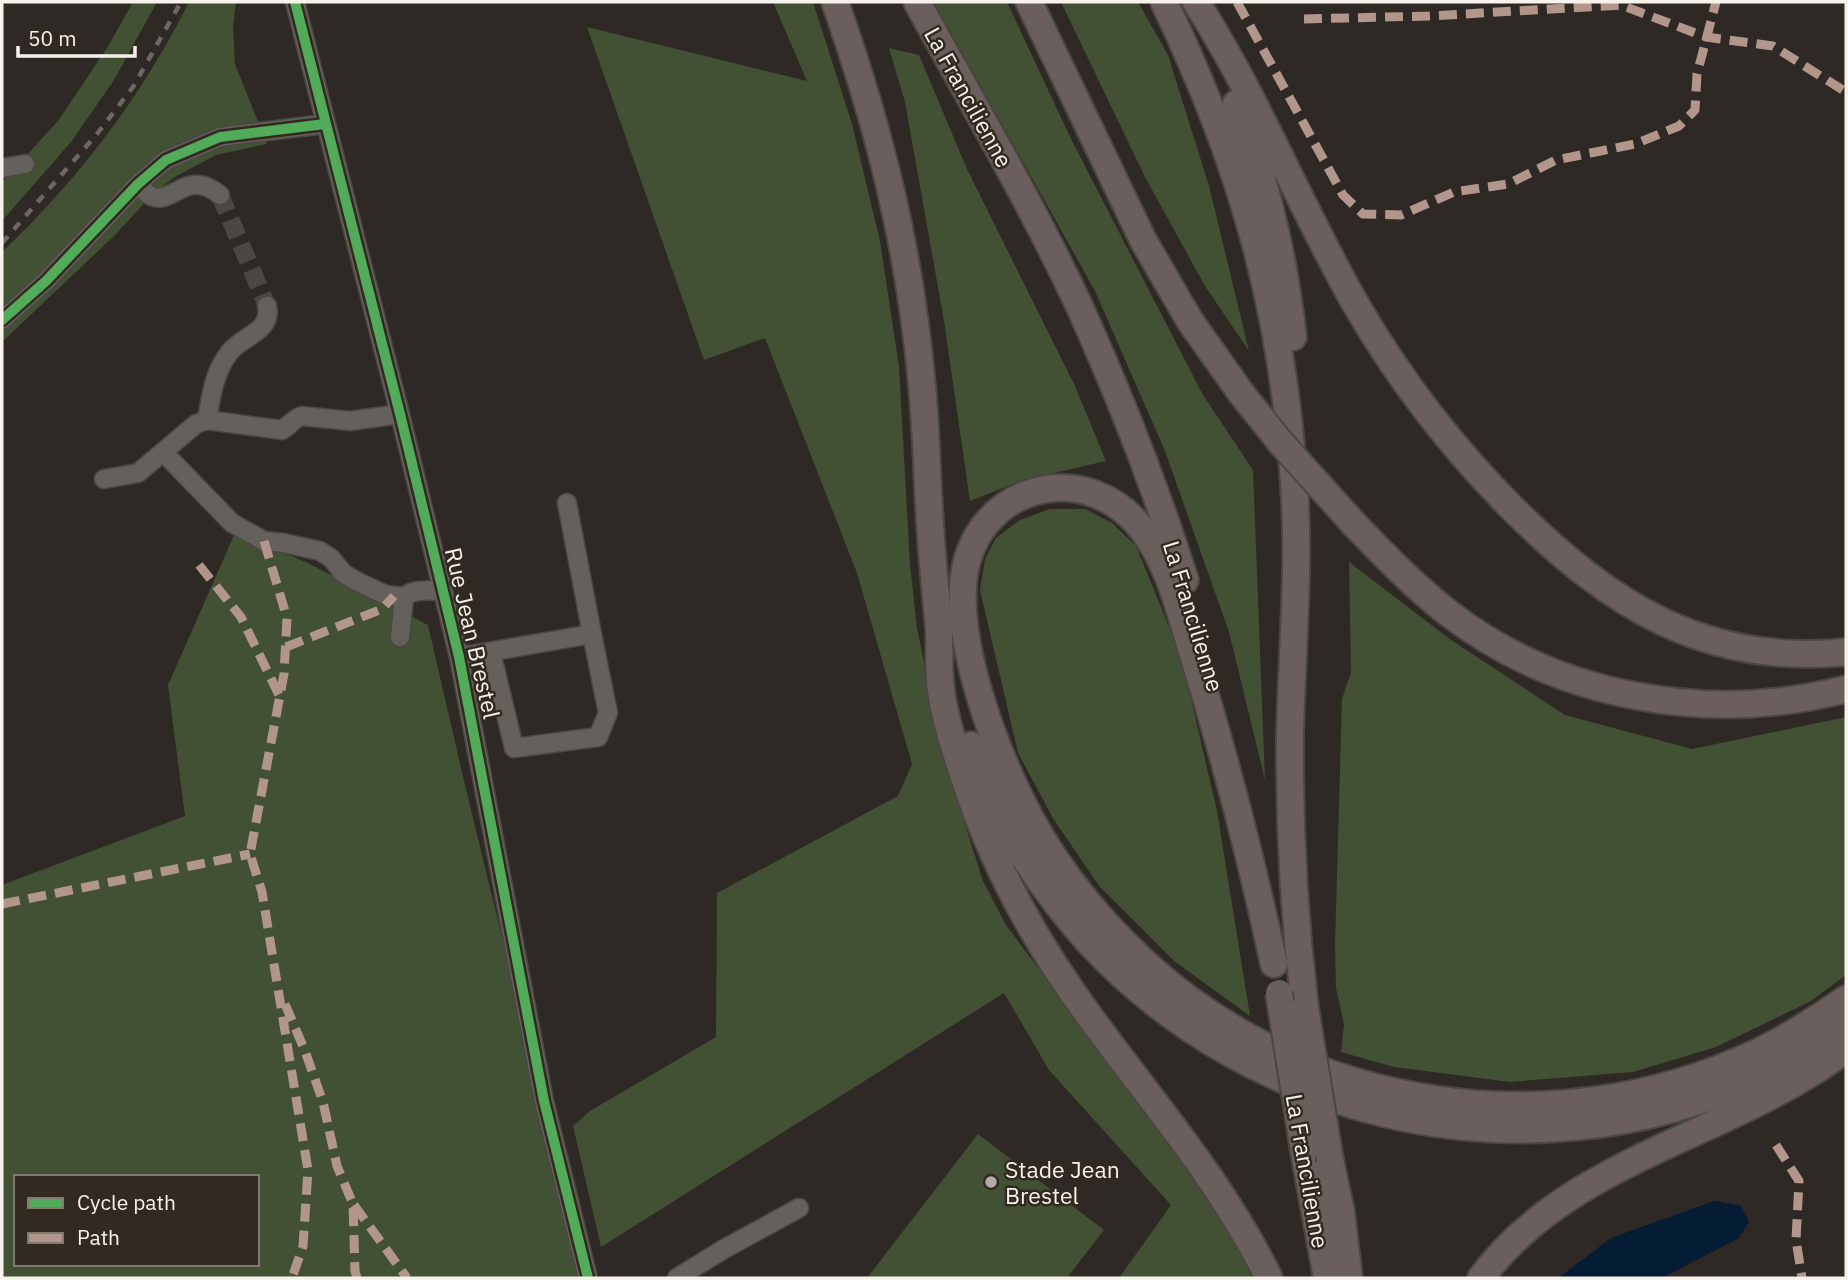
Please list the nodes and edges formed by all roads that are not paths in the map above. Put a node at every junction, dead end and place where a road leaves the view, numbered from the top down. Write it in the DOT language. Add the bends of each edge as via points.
graph roads {
  1 [pos="295,2"];
  2 [pos="835,2"];
  3 [pos="917,2"];
  4 [pos="1029,2"];
  5 [pos="1164,2"];
  6 [pos="1194,2"];
  7 [pos="325,124"];
  8 [pos="25,164"];
  9 [pos="2,168"];
  10 [pos="138,184"];
  11 [pos="220,195"];
  12 [pos="267,306"];
  13 [pos="2,320"];
  14 [pos="400,414"];
  15 [pos="207,420"];
  16 [pos="163,452"];
  17 [pos="104,479"];
  18 [pos="567,503"];
  19 [pos="443,591"];
  20 [pos="404,597"];
  21 [pos="592,634"];
  22 [pos="400,637"];
  23 [pos="1294,639"];
  24 [pos="940,651"];
  25 [pos="491,652"];
  26 [pos="1846,652"];
  27 [pos="459,657"];
  28 [pos="1846,689"];
  29 [pos="1274,964"];
  30 [pos="1846,999"];
  31 [pos="1846,1026"];
  32 [pos="1846,1049"];
  33 [pos="799,1208"];
  34 [pos="588,1278"];
  35 [pos="677,1278"];
  36 [pos="1269,1278"];
  37 [pos="1327,1278"];
  38 [pos="1349,1278"];
  39 [pos="1480,1278"];
  1 -- 7 [label="street, Rue Jean Brestel"];
  2 -- 24 [label="highway" via="879,136 904,254 922,386"];
  3 -- 29 [label="highway, La Francilienne" via="1053,253 1106,368 1150,480 1220,700"];
  4 -- 28 [label="highway, bridge" via="1143,240 1190,321 1280,443 1418,588 1459,620 1534,663 1646,699 1705,705 1765,704"];
  5 -- 23 [label="highway, La Francilienne" via="1212,106 1238,180 1276,330 1294,486"];
  6 -- 23 [label="highway" via="1259,166 1288,296 1304,454"];
  6 -- 26 [label="highway" via="1244,86 1377,340 1436,423 1502,498 1585,575 1669,625 1715,642 1761,651"];
  7 -- 10 [label="street" via="220,137 166,160"];
  7 -- 14 [label="street, Rue Jean Brestel"];
  8 -- 9 [label="street"];
  10 -- 11 [label="street" via="151,196 197,183"];
  10 -- 13 [label="street" via="46,281"];
  12 -- 15 [label="street" via="265,324 229,353 213,385"];
  14 -- 15 [label="street" via="350,421 302,416 282,430"];
  14 -- 19 [label="street, Rue Jean Brestel"];
  15 -- 16 [label="street"];
  16 -- 17 [label="street" via="138,473"];
  16 -- 20 [label="street" via="232,523 264,541 320,551 358,582 386,595"];
  18 -- 21 [label="street"];
  19 -- 20 [label="street" via="410,592"];
  19 -- 27 [label="street, Rue Jean Brestel"];
  20 -- 22 [label="street"];
  21 -- 25 [label="street"];
  21 -- 25 [label="street" via="608,713 598,737 514,748"];
  23 -- 38 [label="highway, La Francilienne, bridge" via="1290,818 1298,952"];
  24 -- 31 [label="highway" via="951,667 960,713 982,776 1020,850 1063,912 1112,965 1177,1019 1230,1054 1300,1088 1367,1111 1463,1128 1593,1125 1728,1091 1781,1066"];
  24 -- 36 [label="highway" via="940,688 953,740 978,818 1012,893 1075,996 1212,1180"];
  25 -- 27 [label="street"];
  27 -- 34 [label="street, Rue Jean Brestel" via="544,1101"];
  29 -- 30 [label="highway" via="1201,680 1173,592 1148,538 1122,509 1088,491 1058,487 1018,498 996,512 976,534 963,585 978,690 1002,759 1044,843 1094,911 1161,978 1219,1021 1305,1064 1380,1089 1465,1104 1542,1106 1620,1096 1703,1074 1785,1038"];
  29 -- 37 [label="highway, La Francilienne, bridge"];
  32 -- 39 [label="highway" via="1783,1090 1602,1176 1563,1200 1518,1237"];
  33 -- 35 [label="street"];
}
